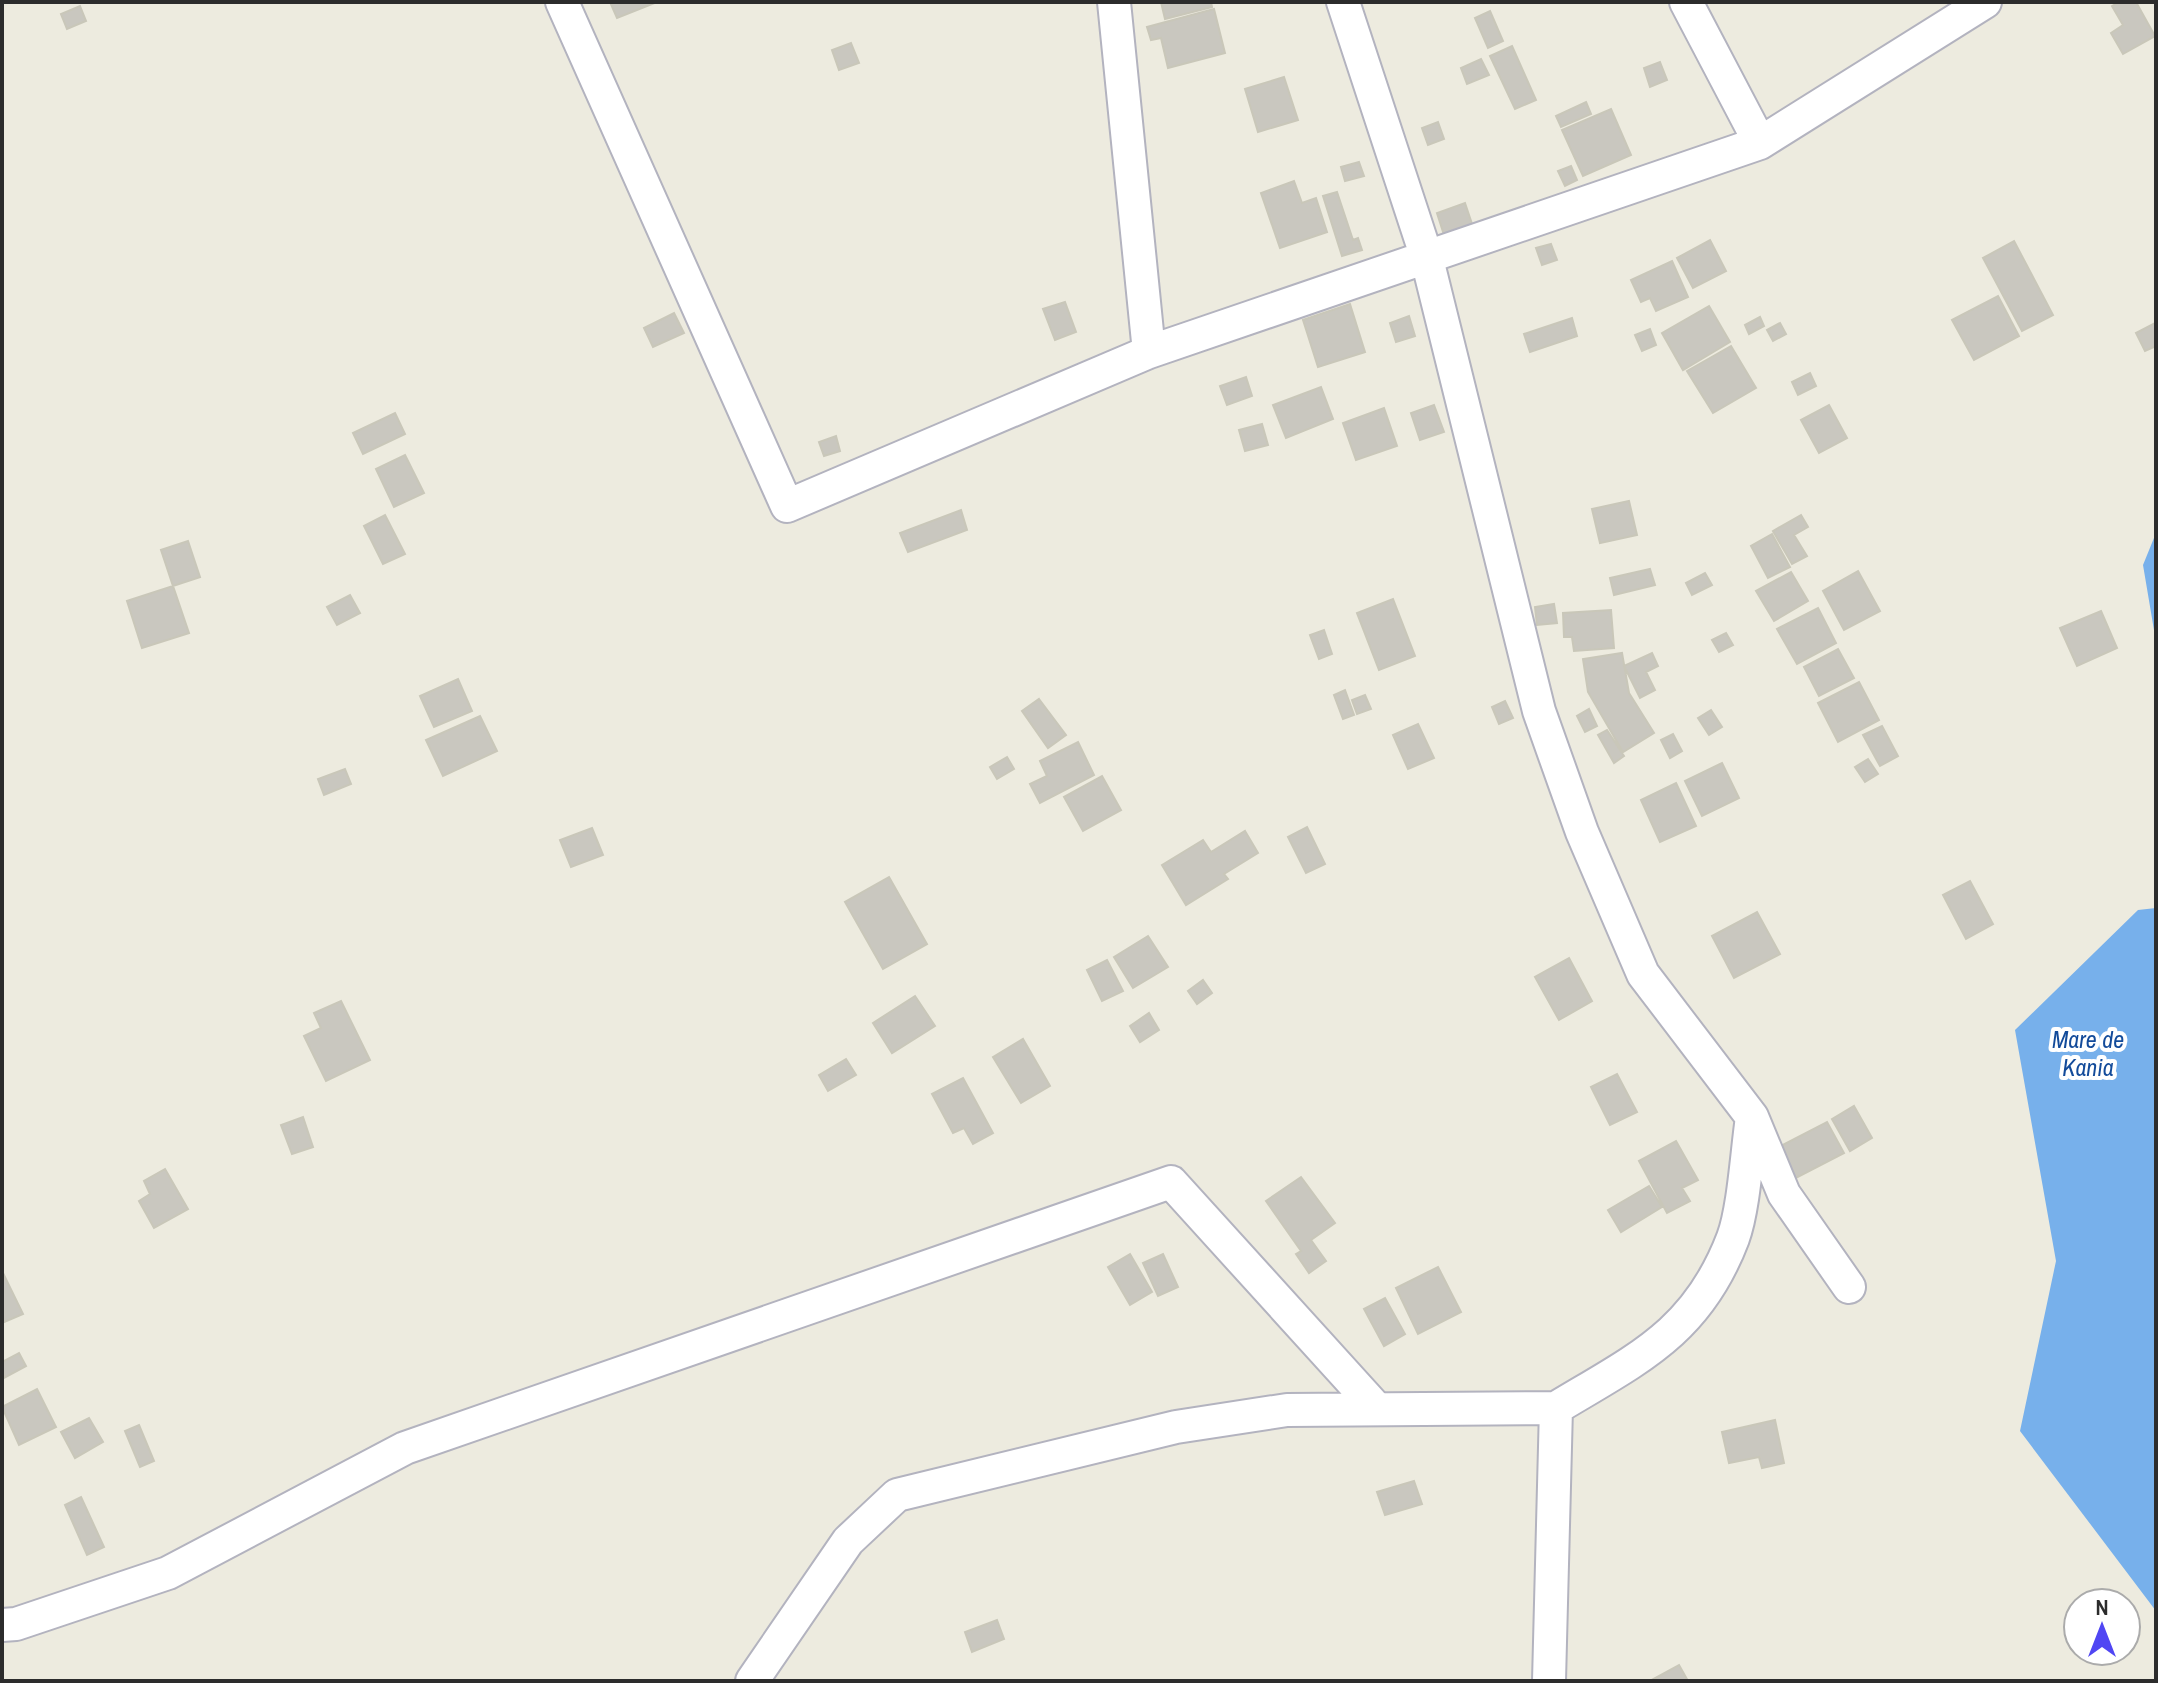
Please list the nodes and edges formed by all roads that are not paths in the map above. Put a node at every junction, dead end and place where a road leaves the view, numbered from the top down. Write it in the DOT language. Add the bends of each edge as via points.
graph roads {
  1 [pos="562,2"];
  2 [pos="1114,2"];
  3 [pos="1343,2"];
  4 [pos="1686,2"];
  5 [pos="1985,2"];
  6 [pos="1760,143"];
  7 [pos="1426,255"];
  8 [pos="1149,352"];
  9 [pos="1752,1117"];
  10 [pos="1849,1287"];
  11 [pos="1556,1408"];
  12 [pos="1377,1409"];
  13 [pos="2,1625"];
  14 [pos="752,1681"];
  15 [pos="1549,1681"];
  1 -- 8 [label="street" via="787,506"];
  2 -- 8 [label="street"];
  3 -- 7 [label="street"];
  4 -- 6 [label="street"];
  5 -- 6 [label="street"];
  6 -- 7 [label="street"];
  7 -- 8 [label="street"];
  7 -- 9 [label="street" via="1539,711 1582,832 1643,974"];
  9 -- 10 [label="street" via="1784,1194"];
  9 -- 11 [label="street" via="1734,1236 1702,1302 1652,1350"];
  11 -- 12 [label="street"];
  11 -- 15 [label="street"];
  12 -- 13 [label="street" via="1171,1182 405,1448 168,1573"];
  12 -- 14 [label="street" via="1287,1410 1176,1427 897,1495 848,1541"];
}
